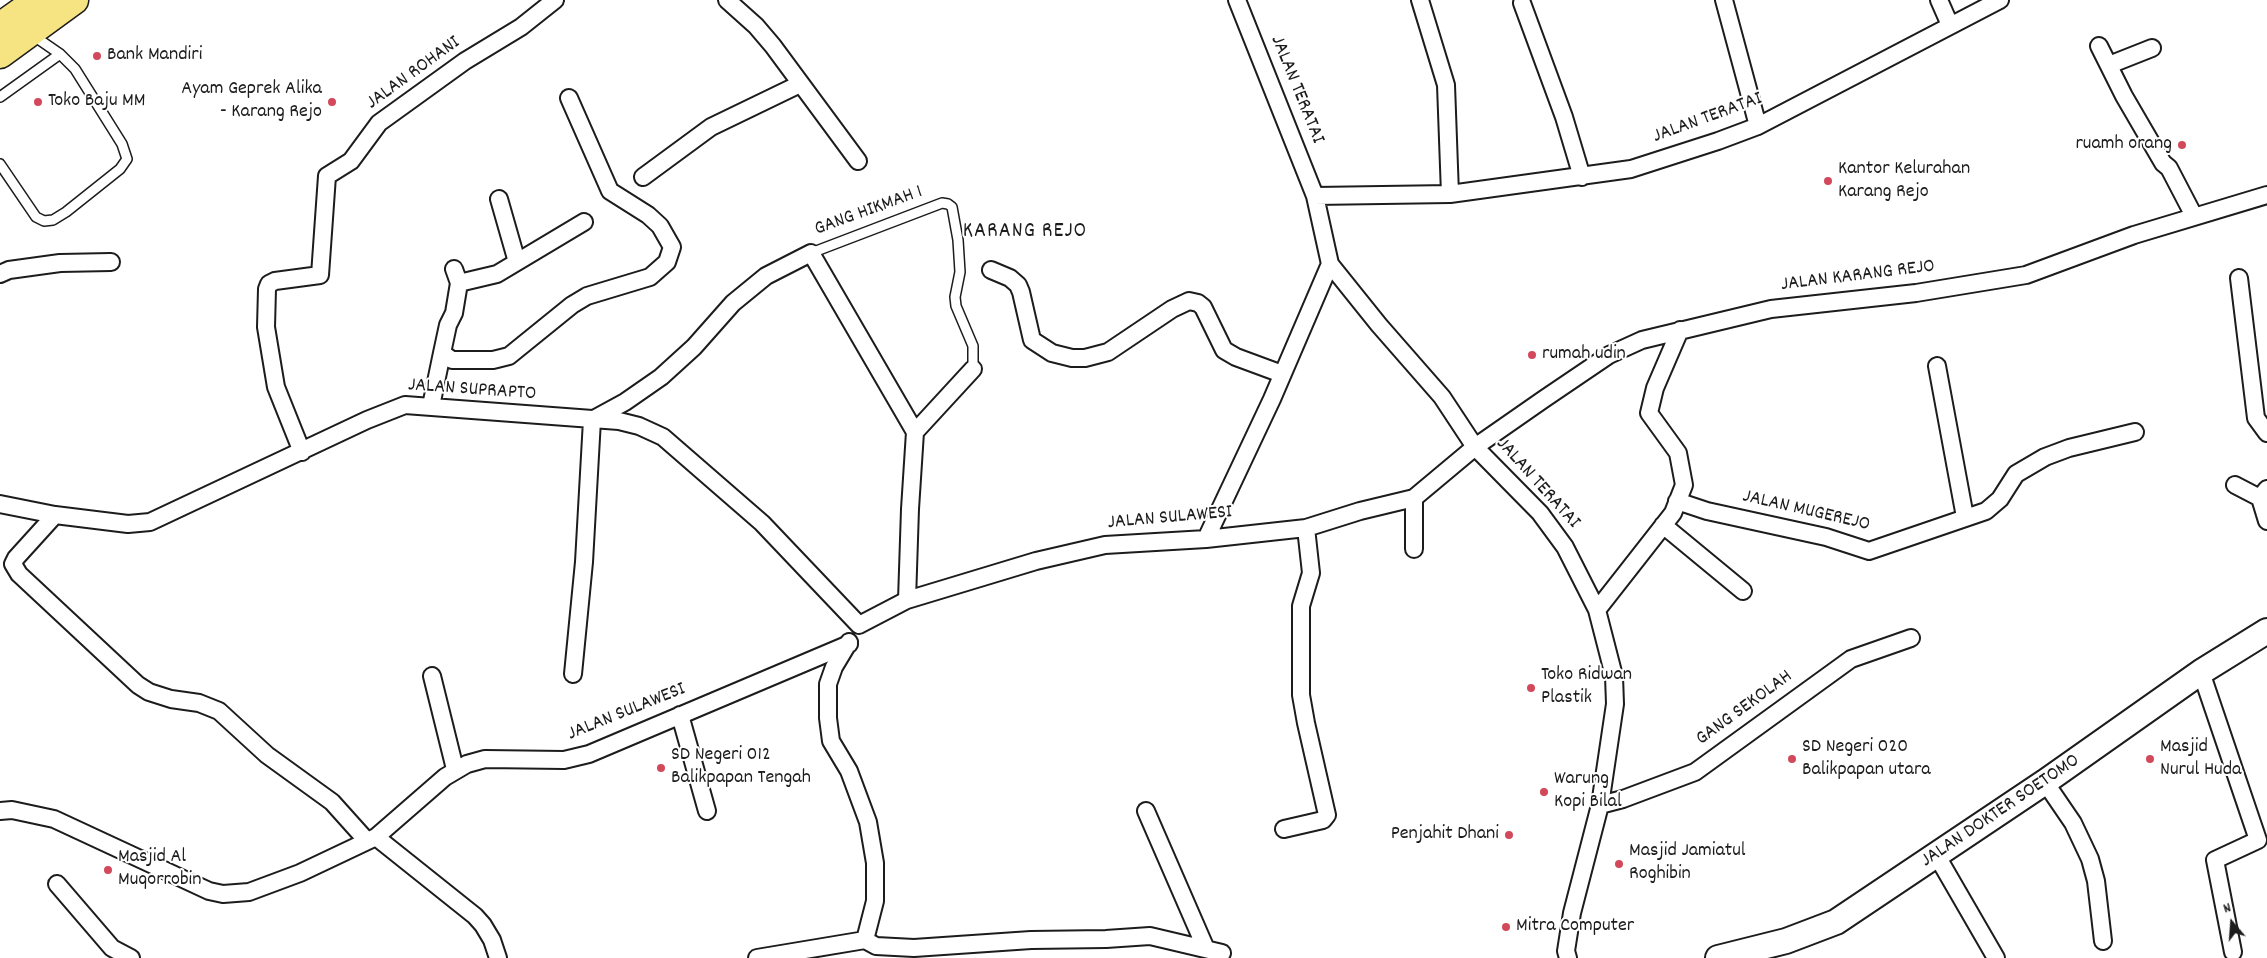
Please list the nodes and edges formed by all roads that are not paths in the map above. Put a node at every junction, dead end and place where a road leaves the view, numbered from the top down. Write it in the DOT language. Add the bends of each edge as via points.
graph roads {
  1 [pos="38,0"];
  2 [pos="74,0"];
  3 [pos="556,0"];
  4 [pos="727,0"];
  5 [pos="1237,0"];
  6 [pos="1420,0"];
  7 [pos="1724,0"];
  8 [pos="1939,0"];
  9 [pos="2000,0"];
  10 [pos="1522,3"];
  11 [pos="1950,25"];
  12 [pos="0,27"];
  13 [pos="29,33"];
  14 [pos="2100,46"];
  15 [pos="2152,48"];
  16 [pos="0,54"];
  17 [pos="60,54"];
  18 [pos="2109,65"];
  19 [pos="800,84"];
  20 [pos="0,97"];
  21 [pos="570,98"];
  22 [pos="1758,126"];
  23 [pos="858,162"];
  24 [pos="0,164"];
  25 [pos="643,177"];
  26 [pos="1582,177"];
  27 [pos="1450,194"];
  28 [pos="2267,195"];
  29 [pos="1315,196"];
  30 [pos="499,199"];
  31 [pos="2194,216"];
  32 [pos="584,222"];
  33 [pos="810,253"];
  34 [pos="110,262"];
  35 [pos="517,262"];
  36 [pos="1330,264"];
  37 [pos="991,270"];
  38 [pos="0,274"];
  39 [pos="2239,278"];
  40 [pos="1680,330"];
  41 [pos="442,353"];
  42 [pos="1937,366"];
  43 [pos="973,369"];
  44 [pos="1282,374"];
  45 [pos="431,406"];
  46 [pos="592,420"];
  47 [pos="915,432"];
  48 [pos="2135,432"];
  49 [pos="2267,434"];
  50 [pos="1475,447"];
  51 [pos="302,452"];
  52 [pos="2235,485"];
  53 [pos="2263,494"];
  54 [pos="1414,498"];
  55 [pos="1677,501"];
  56 [pos="0,504"];
  57 [pos="55,515"];
  58 [pos="1965,517"];
  59 [pos="2267,521"];
  60 [pos="1663,525"];
  61 [pos="1306,528"];
  62 [pos="1206,539"];
  63 [pos="1414,549"];
  64 [pos="1743,590"];
  65 [pos="907,600"];
  66 [pos="1597,610"];
  67 [pos="859,625"];
  68 [pos="2267,631"];
  69 [pos="1910,638"];
  70 [pos="848,644"];
  71 [pos="2201,672"];
  72 [pos="573,674"];
  73 [pos="432,676"];
  74 [pos="680,715"];
  75 [pos="455,769"];
  76 [pos="2045,782"];
  77 [pos="1600,805"];
  78 [pos="0,811"];
  79 [pos="707,811"];
  80 [pos="1146,811"];
  81 [pos="1284,829"];
  82 [pos="371,839"];
  83 [pos="1937,856"];
  84 [pos="58,884"];
  85 [pos="865,940"];
  86 [pos="2103,940"];
  87 [pos="1206,949"];
  88 [pos="2233,952"];
  89 [pos="1222,953"];
  90 [pos="132,958"];
  91 [pos="498,958"];
  92 [pos="757,958"];
  93 [pos="1568,958"];
  94 [pos="1718,958"];
  95 [pos="1996,958"];
  1 -- 12 [label="highway"];
  2 -- 13 [label="highway"];
  3 -- 51 [label="street, JALAN ROHANI" via="379,123 351,161 327,176 320,275 275,281 267,289 266,327 276,387"];
  4 -- 19 [label="street" via="756,26"];
  5 -- 29 [label="street, JALAN TERATAI"];
  6 -- 27 [label="street" via="1446,85"];
  7 -- 22 [label="street"];
  8 -- 11 [label="street"];
  9 -- 11 [label="street, JALAN TERATAI"];
  10 -- 26 [label="street" via="1564,117"];
  11 -- 22 [label="street, JALAN TERATAI"];
  13 -- 16 [label="highway"];
  13 -- 17 [label="lane"];
  14 -- 18 [label="street"];
  15 -- 18 [label="street"];
  17 -- 20 [label="lane"];
  17 -- 24 [label="lane" via="75,69 122,144 127,159 125,164 66,212 44,221 36,217"];
  18 -- 31 [label="street"];
  19 -- 23 [label="street"];
  19 -- 25 [label="street" via="711,127"];
  21 -- 41 [label="street" via="610,191 648,214 660,226 672,247 667,262 650,277 587,296 510,356 493,360 452,360"];
  22 -- 26 [label="street, JALAN TERATAI" via="1631,169"];
  26 -- 27 [label="street, JALAN TERATAI"];
  27 -- 29 [label="street, JALAN TERATAI"];
  28 -- 31 [label="street, JALAN KARANG REJO"];
  29 -- 36 [label="street, JALAN TERATAI"];
  30 -- 35 [label="street"];
  31 -- 40 [label="street, JALAN KARANG REJO" via="2026,275 1916,293 1771,309"];
  32 -- 35 [label="street"];
  33 -- 43 [label="lane, GANG HIKMAH 1" via="942,203 948,204 952,207 958,240 960,272 956,306 973,346"];
  33 -- 46 [label="street" via="766,276 733,303 694,348 660,377"];
  33 -- 47 [label="street"];
  34 -- 38 [label="street" via="60,263"];
  35 -- 41 [label="street" via="497,274 457,276 454,313"];
  36 -- 44 [label="street"];
  36 -- 50 [label="street, JALAN TERATAI" via="1442,397"];
  37 -- 44 [label="street" via="1018,285 1032,340 1057,355 1085,358 1108,352 1189,301 1203,307 1224,350"];
  39 -- 49 [label="street" via="2256,418"];
  40 -- 50 [label="street, JALAN KARANG REJO" via="1642,340 1609,354"];
  40 -- 55 [label="street" via="1655,388 1649,414 1678,453 1684,485"];
  41 -- 45 [label="street"];
  42 -- 58 [label="street"];
  43 -- 47 [label="street"];
  44 -- 62 [label="street"];
  45 -- 46 [label="street, JALAN SUPRAPTO"];
  45 -- 51 [label="street, JALAN SUPRAPTO" via="393,408"];
  46 -- 67 [label="street, JALAN SUPRAPTO" via="626,423 663,436 762,523"];
  46 -- 72 [label="street" via="584,562"];
  47 -- 65 [label="street"];
  48 -- 58 [label="street, JALAN MUGEREJO" via="2044,457 2016,474 2000,499 1986,511"];
  50 -- 54 [label="street, JALAN SULAWESI"];
  50 -- 66 [label="street, JALAN TERATAI" via="1540,513 1564,547"];
  51 -- 57 [label="street, JALAN SUPRAPTO" via="150,522 128,524"];
  52 -- 53 [label="street"];
  53 -- 59 [label="street"];
  54 -- 61 [label="street, JALAN SULAWESI"];
  54 -- 63 [label="street"];
  55 -- 58 [label="street, JALAN MUGEREJO" via="1707,511 1826,537 1869,551"];
  55 -- 60 [label="street"];
  56 -- 57 [label="street, JALAN SUPRAPTO"];
  57 -- 82 [label="street" via="16,558 13,564 19,574 138,685 171,699 200,702 218,712 267,755 332,802"];
  60 -- 64 [label="street"];
  60 -- 66 [label="street"];
  61 -- 62 [label="street, JALAN SULAWESI"];
  61 -- 81 [label="street" via="1311,574 1301,606 1301,695 1327,815 1324,820"];
  62 -- 65 [label="street, JALAN SULAWESI" via="1105,545 1036,561"];
  65 -- 67 [label="street, JALAN SULAWESI"];
  66 -- 77 [label="street, JALAN TERATAI" via="1614,676 1615,704"];
  67 -- 70 [label="street"];
  68 -- 71 [label="street, JALAN DOKTER SOETOMO"];
  69 -- 77 [label="street, GANG SEKOLAH" via="1851,659 1696,772"];
  70 -- 74 [label="street, JALAN SULAWESI"];
  70 -- 85 [label="street" via="828,684 828,718 831,741 849,771 868,822 875,863 875,901"];
  71 -- 76 [label="street, JALAN DOKTER SOETOMO"];
  71 -- 88 [label="street" via="2258,840 2216,860"];
  73 -- 75 [label="street"];
  74 -- 75 [label="street, JALAN SULAWESI" via="575,758 485,759"];
  74 -- 79 [label="street"];
  75 -- 82 [label="street, JALAN SULAWESI"];
  76 -- 83 [label="street, JALAN DOKTER SOETOMO"];
  76 -- 86 [label="street" via="2073,823 2090,859"];
  77 -- 93 [label="street, JALAN TERATAI" via="1572,913 1566,951"];
  78 -- 82 [label="street, JALAN SULAWESI" via="12,810 54,819 209,891 223,894 249,892 270,885"];
  80 -- 87 [label="street"];
  82 -- 91 [label="street" via="475,916 483,925"];
  83 -- 94 [label="street, JALAN DOKTER SOETOMO" via="1836,922 1786,941"];
  83 -- 95 [label="street"];
  84 -- 90 [label="street" via="112,948"];
  85 -- 87 [label="street" via="876,946 914,948 1150,936"];
  85 -- 92 [label="street"];
  87 -- 89 [label="street"];
}
